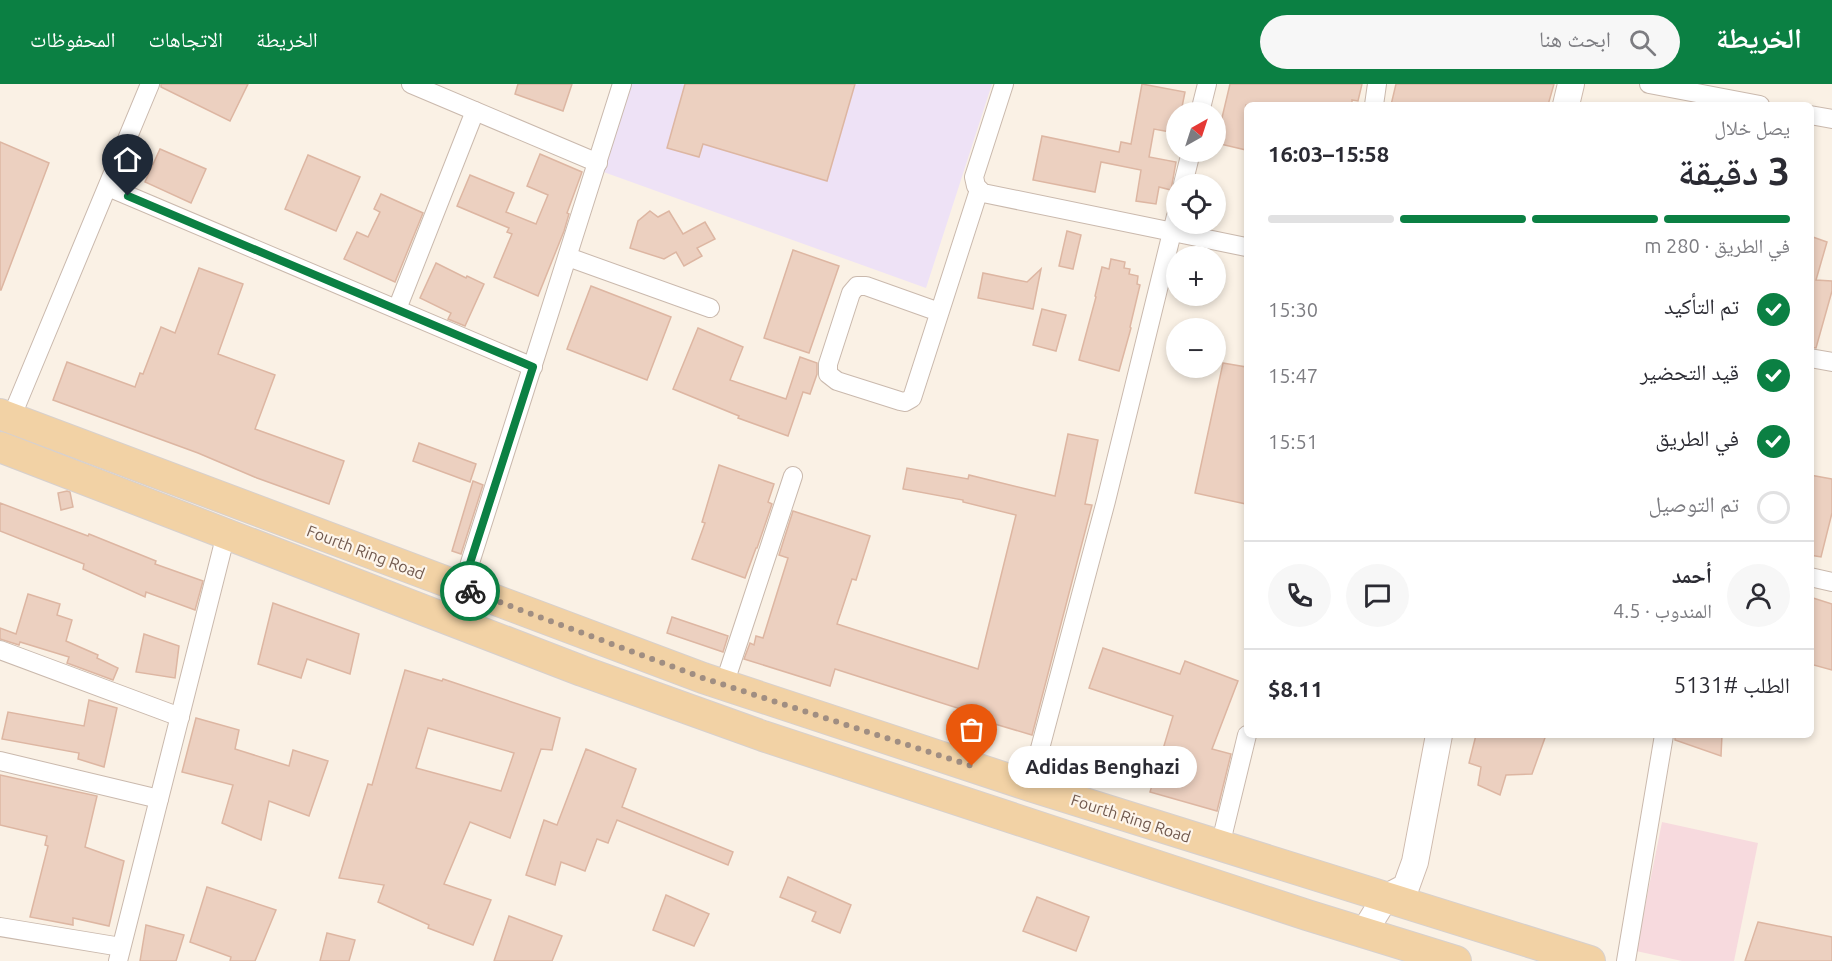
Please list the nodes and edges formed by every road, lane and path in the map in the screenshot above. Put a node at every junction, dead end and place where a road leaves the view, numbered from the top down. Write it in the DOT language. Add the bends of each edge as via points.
graph roads {
  1 [pos="150,84"];
  2 [pos="411,84"];
  3 [pos="621,84"];
  4 [pos="1004,84"];
  5 [pos="1207,84"];
  6 [pos="1377,84"];
  7 [pos="1571,84"];
  8 [pos="1649,84"];
  9 [pos="1202,102"];
  10 [pos="1374,102"];
  11 [pos="1567,102"];
  12 [pos="1744,102"];
  13 [pos="475,111"];
  14 [pos="1814,116"];
  15 [pos="1832,119"];
  16 [pos="598,163"];
  17 [pos="108,187"];
  18 [pos="979,190"];
  19 [pos="1166,223"];
  20 [pos="1172,234"];
  21 [pos="1205,234"];
  22 [pos="1244,246"];
  23 [pos="568,257"];
  24 [pos="710,308"];
  25 [pos="397,309"];
  26 [pos="939,312"];
  27 [pos="1814,359"];
  28 [pos="1832,362"];
  29 [pos="533,367"];
  30 [pos="5,416"];
  31 [pos="0,447"];
  32 [pos="112,456"];
  33 [pos="793,476"];
  34 [pos="102,486"];
  35 [pos="226,534"];
  36 [pos="1814,579"];
  37 [pos="1832,582"];
  38 [pos="462,588"];
  39 [pos="0,650"];
  40 [pos="724,685"];
  41 [pos="180,717"];
  42 [pos="1246,738"];
  43 [pos="1438,738"];
  44 [pos="1663,738"];
  45 [pos="0,761"];
  46 [pos="1030,786"];
  47 [pos="159,799"];
  48 [pos="1220,846"];
  49 [pos="1385,898"];
  50 [pos="0,927"];
  51 [pos="1364,932"];
  52 [pos="120,954"];
  53 [pos="1456,961"];
  54 [pos="1590,961"];
  55 [pos="1626,961"];
  1 -- 17 [label="street"];
  2 -- 13 [label="street"];
  3 -- 16 [label="street"];
  4 -- 18 [label="street" via="974,177"];
  5 -- 9 [label="street"];
  6 -- 10 [label="street"];
  7 -- 11 [label="main road"];
  8 -- 12 [label="street"];
  13 -- 16 [label="street"];
  13 -- 25 [label="street"];
  14 -- 15 [label="street"];
  16 -- 23 [label="street"];
  17 -- 25 [label="street"];
  17 -- 30 [label="street"];
  18 -- 19 [label="street" via="987,195"];
  18 -- 26 [label="street"];
  20 -- 46 [label="street"];
  21 -- 22 [label="street"];
  23 -- 24 [label="street"];
  23 -- 29 [label="street"];
  25 -- 29 [label="street"];
  26 -- 26 [label="street" via="909,401 837,381 828,374 851,293 857,286"];
  27 -- 28 [label="street"];
  29 -- 38 [label="street"];
  30 -- 32 [label="main road, Fourth Ring Road"];
  31 -- 34 [label="main road, Fourth Ring Road"];
  32 -- 34 [label="main road"];
  32 -- 38 [label="main road, Fourth Ring Road"];
  33 -- 40 [label="street"];
  34 -- 35 [label="main road, Fourth Ring Road"];
  35 -- 41 [label="street"];
  35 -- 51 [label="main road, Fourth Ring Road" via="763,736"];
  36 -- 37 [label="street"];
  38 -- 40 [label="main road, Fourth Ring Road"];
  39 -- 41 [label="street"];
  40 -- 46 [label="main road, Fourth Ring Road"];
  41 -- 47 [label="street"];
  42 -- 48 [label="street"];
  43 -- 49 [label="main road" via="1412,872 1406,886"];
  44 -- 55 [label="street"];
  45 -- 47 [label="street"];
  46 -- 48 [label="main road, Fourth Ring Road"];
  47 -- 52 [label="street"];
  48 -- 49 [label="main road, Fourth Ring Road"];
  49 -- 51 [label="main road"];
  49 -- 54 [label="main road, Fourth Ring Road"];
  50 -- 52 [label="street"];
  51 -- 53 [label="main road, Fourth Ring Road"];
}
